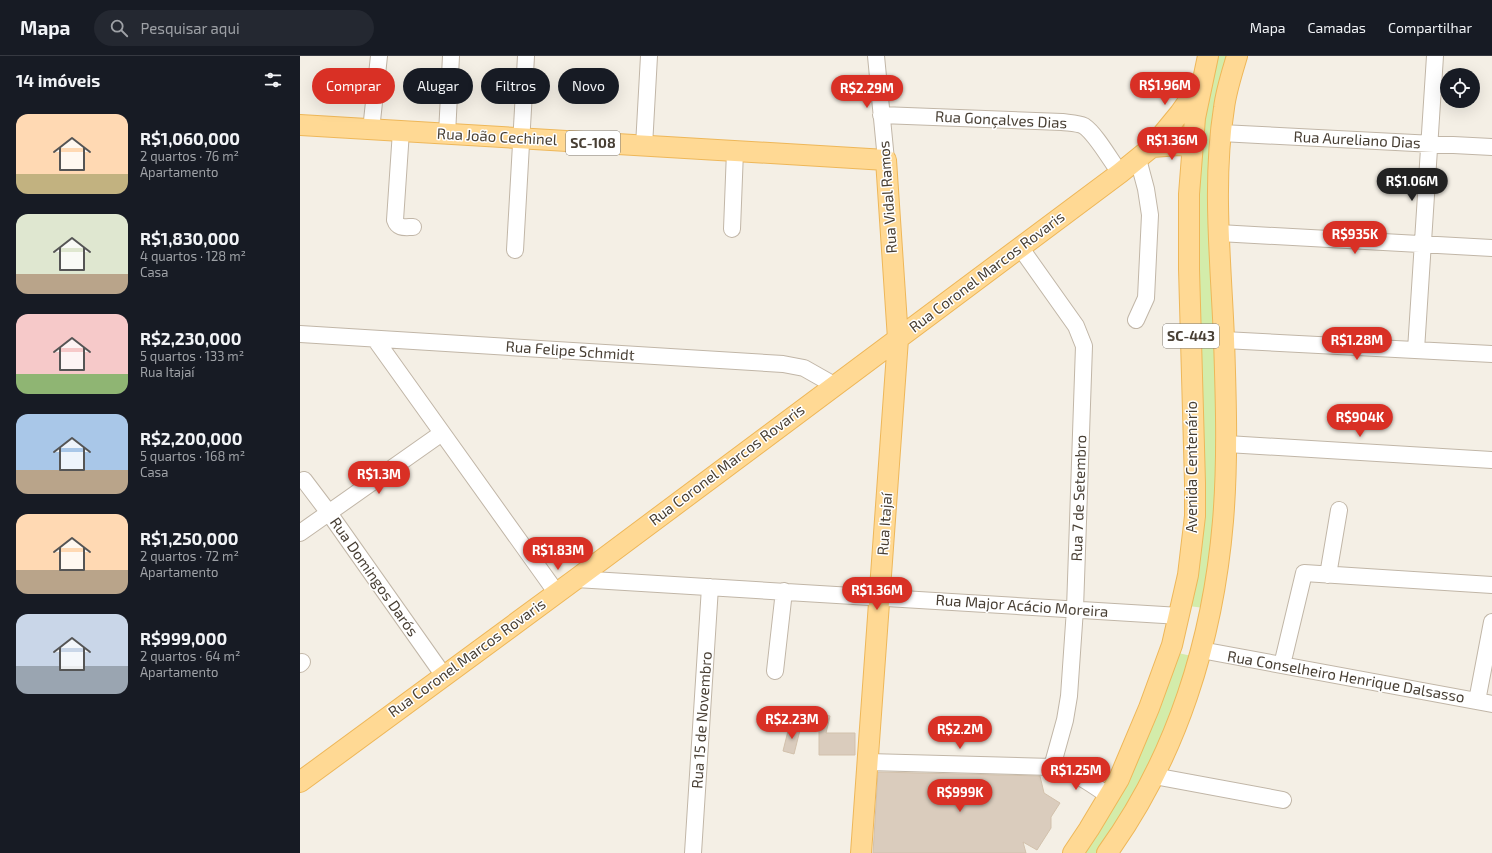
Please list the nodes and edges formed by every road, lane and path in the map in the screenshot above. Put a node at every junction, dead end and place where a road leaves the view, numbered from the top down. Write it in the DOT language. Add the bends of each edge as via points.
graph roads {
  1 [pos="379,56"];
  2 [pos="451,56"];
  3 [pos="526,56"];
  4 [pos="649,56"];
  5 [pos="876,56"];
  6 [pos="1208,56"];
  7 [pos="1237,56"];
  8 [pos="1434,56"];
  9 [pos="1202,83"];
  10 [pos="881,115"];
  11 [pos="300,125"];
  12 [pos="371,130"];
  13 [pos="401,131"];
  14 [pos="1221,133"];
  15 [pos="447,134"];
  16 [pos="522,139"];
  17 [pos="1429,144"];
  18 [pos="644,146"];
  19 [pos="1192,147"];
  20 [pos="1492,147"];
  21 [pos="735,151"];
  22 [pos="1145,153"];
  23 [pos="886,160"];
  24 [pos="1120,173"];
  25 [pos="413,227"];
  26 [pos="732,229"];
  27 [pos="1219,233"];
  28 [pos="1423,245"];
  29 [pos="1020,247"];
  30 [pos="1492,248"];
  31 [pos="515,250"];
  32 [pos="1136,320"];
  33 [pos="300,334"];
  34 [pos="374,339"];
  35 [pos="898,339"];
  36 [pos="1224,340"];
  37 [pos="1416,350"];
  38 [pos="1492,354"];
  39 [pos="834,385"];
  40 [pos="442,433"];
  41 [pos="1227,444"];
  42 [pos="1492,460"];
  43 [pos="304,480"];
  44 [pos="1339,510"];
  45 [pos="329,513"];
  46 [pos="300,533"];
  47 [pos="1328,575"];
  48 [pos="576,579"];
  49 [pos="1492,586"];
  50 [pos="710,587"];
  51 [pos="784,591"];
  52 [pos="556,592"];
  53 [pos="880,597"];
  54 [pos="1075,609"];
  55 [pos="1210,610"];
  56 [pos="1180,616"];
  57 [pos="1492,622"];
  58 [pos="1172,645"];
  59 [pos="1201,650"];
  60 [pos="1282,665"];
  61 [pos="775,671"];
  62 [pos="444,676"];
  63 [pos="1485,702"];
  64 [pos="868,762"];
  65 [pos="1052,767"];
  66 [pos="1154,776"];
  67 [pos="300,782"];
  68 [pos="1109,796"];
  69 [pos="1283,800"];
  70 [pos="693,853"];
  71 [pos="862,853"];
  72 [pos="1073,853"];
  73 [pos="1107,853"];
  1 -- 12 [label="street"];
  2 -- 15 [label="street"];
  3 -- 16 [label="street"];
  4 -- 18 [label="street"];
  5 -- 10 [label="street, Rua Vidal Ramos"];
  6 -- 9 [label="main road, Avenida Centenário / SC-443"];
  7 -- 14 [label="main road, Avenida Centenário" via="1224,107"];
  8 -- 17 [label="street"];
  9 -- 19 [label="main road, Avenida Centenário / SC-443"];
  9 -- 22 [label="main road, Rua Coronel Marcos Rovaris"];
  10 -- 23 [label="street, Rua Vidal Ramos"];
  10 -- 24 [label="street, Rua Gonçalves Dias" via="1062,122 1083,126"];
  11 -- 12 [label="main road, Rua João Cechinel / SC-108"];
  12 -- 13 [label="main road, Rua João Cechinel / SC-108"];
  13 -- 15 [label="main road, Rua João Cechinel / SC-108"];
  13 -- 25 [label="street" via="395,220 400,227"];
  14 -- 17 [label="street, Rua Aureliano Dias"];
  14 -- 27 [label="main road, Avenida Centenário"];
  15 -- 16 [label="main road, Rua João Cechinel / SC-108"];
  16 -- 18 [label="main road, Rua João Cechinel / SC-108"];
  16 -- 31 [label="street"];
  17 -- 20 [label="street, Rua Aureliano Dias"];
  17 -- 28 [label="street"];
  18 -- 21 [label="main road, Rua João Cechinel / SC-108"];
  19 -- 22 [label="main road" via="1179,145"];
  19 -- 56 [label="main road, Avenida Centenário / SC-443" via="1189,269 1195,510 1188,575"];
  21 -- 23 [label="main road, Rua João Cechinel / SC-108"];
  21 -- 26 [label="street"];
  22 -- 24 [label="main road, Rua Coronel Marcos Rovaris"];
  22 -- 32 [label="street" via="1150,215 1146,298"];
  23 -- 35 [label="main road, Rua Vidal Ramos"];
  24 -- 29 [label="main road, Rua Coronel Marcos Rovaris"];
  27 -- 28 [label="street"];
  27 -- 36 [label="main road, Avenida Centenário"];
  28 -- 30 [label="street"];
  28 -- 37 [label="street"];
  29 -- 35 [label="main road, Rua Coronel Marcos Rovaris"];
  29 -- 54 [label="street, Rua 7 de Setembro" via="1076,326 1084,346"];
  33 -- 34 [label="street, Rua Felipe Schmidt"];
  34 -- 39 [label="street, Rua Felipe Schmidt" via="795,366 813,372"];
  34 -- 40 [label="street"];
  35 -- 39 [label="main road, Rua Coronel Marcos Rovaris"];
  35 -- 53 [label="main road, Rua Itajaí"];
  36 -- 37 [label="street"];
  36 -- 41 [label="main road, Avenida Centenário"];
  37 -- 38 [label="street"];
  39 -- 48 [label="main road, Rua Coronel Marcos Rovaris"];
  40 -- 45 [label="street"];
  40 -- 52 [label="street"];
  41 -- 42 [label="street"];
  41 -- 55 [label="main road, Avenida Centenário" via="1223,527"];
  43 -- 45 [label="street, Rua Domingos Darós"];
  44 -- 47 [label="street"];
  45 -- 46 [label="street"];
  45 -- 62 [label="street, Rua Domingos Darós"];
  47 -- 49 [label="street"];
  47 -- 60 [label="street" via="1304,573"];
  48 -- 50 [label="street, Rua Major Acácio Moreira"];
  48 -- 52 [label="main road, Rua Coronel Marcos Rovaris"];
  50 -- 51 [label="street, Rua Major Acácio Moreira"];
  50 -- 70 [label="street, Rua 15 de Novembro"];
  51 -- 53 [label="street, Rua Major Acácio Moreira"];
  51 -- 61 [label="street"];
  52 -- 62 [label="main road, Rua Coronel Marcos Rovaris"];
  53 -- 54 [label="street, Rua Major Acácio Moreira"];
  53 -- 64 [label="main road, Rua Itajaí"];
  54 -- 56 [label="street, Rua Major Acácio Moreira"];
  54 -- 65 [label="street, Rua 7 de Setembro" via="1069,696"];
  55 -- 56 [label="main road" via="1194,618"];
  55 -- 59 [label="main road, Avenida Centenário"];
  56 -- 58 [label="main road, Avenida Centenário / SC-443"];
  57 -- 63 [label="street"];
  58 -- 59 [label="main road"];
  58 -- 68 [label="main road, Avenida Centenário / SC-443" via="1129,759"];
  59 -- 60 [label="street, Rua Conselheiro Henrique Dalsasso"];
  59 -- 66 [label="main road, Avenida Centenário" via="1178,724"];
  60 -- 63 [label="street, Rua Conselheiro Henrique Dalsasso"];
  62 -- 67 [label="main road, Rua Coronel Marcos Rovaris"];
  64 -- 65 [label="street"];
  64 -- 71 [label="main road, Rua Itajaí"];
  65 -- 68 [label="street" via="1078,775"];
  66 -- 69 [label="street"];
  66 -- 73 [label="main road, Avenida Centenário" via="1138,807"];
  68 -- 72 [label="main road, Avenida Centenário / SC-443"];
}
